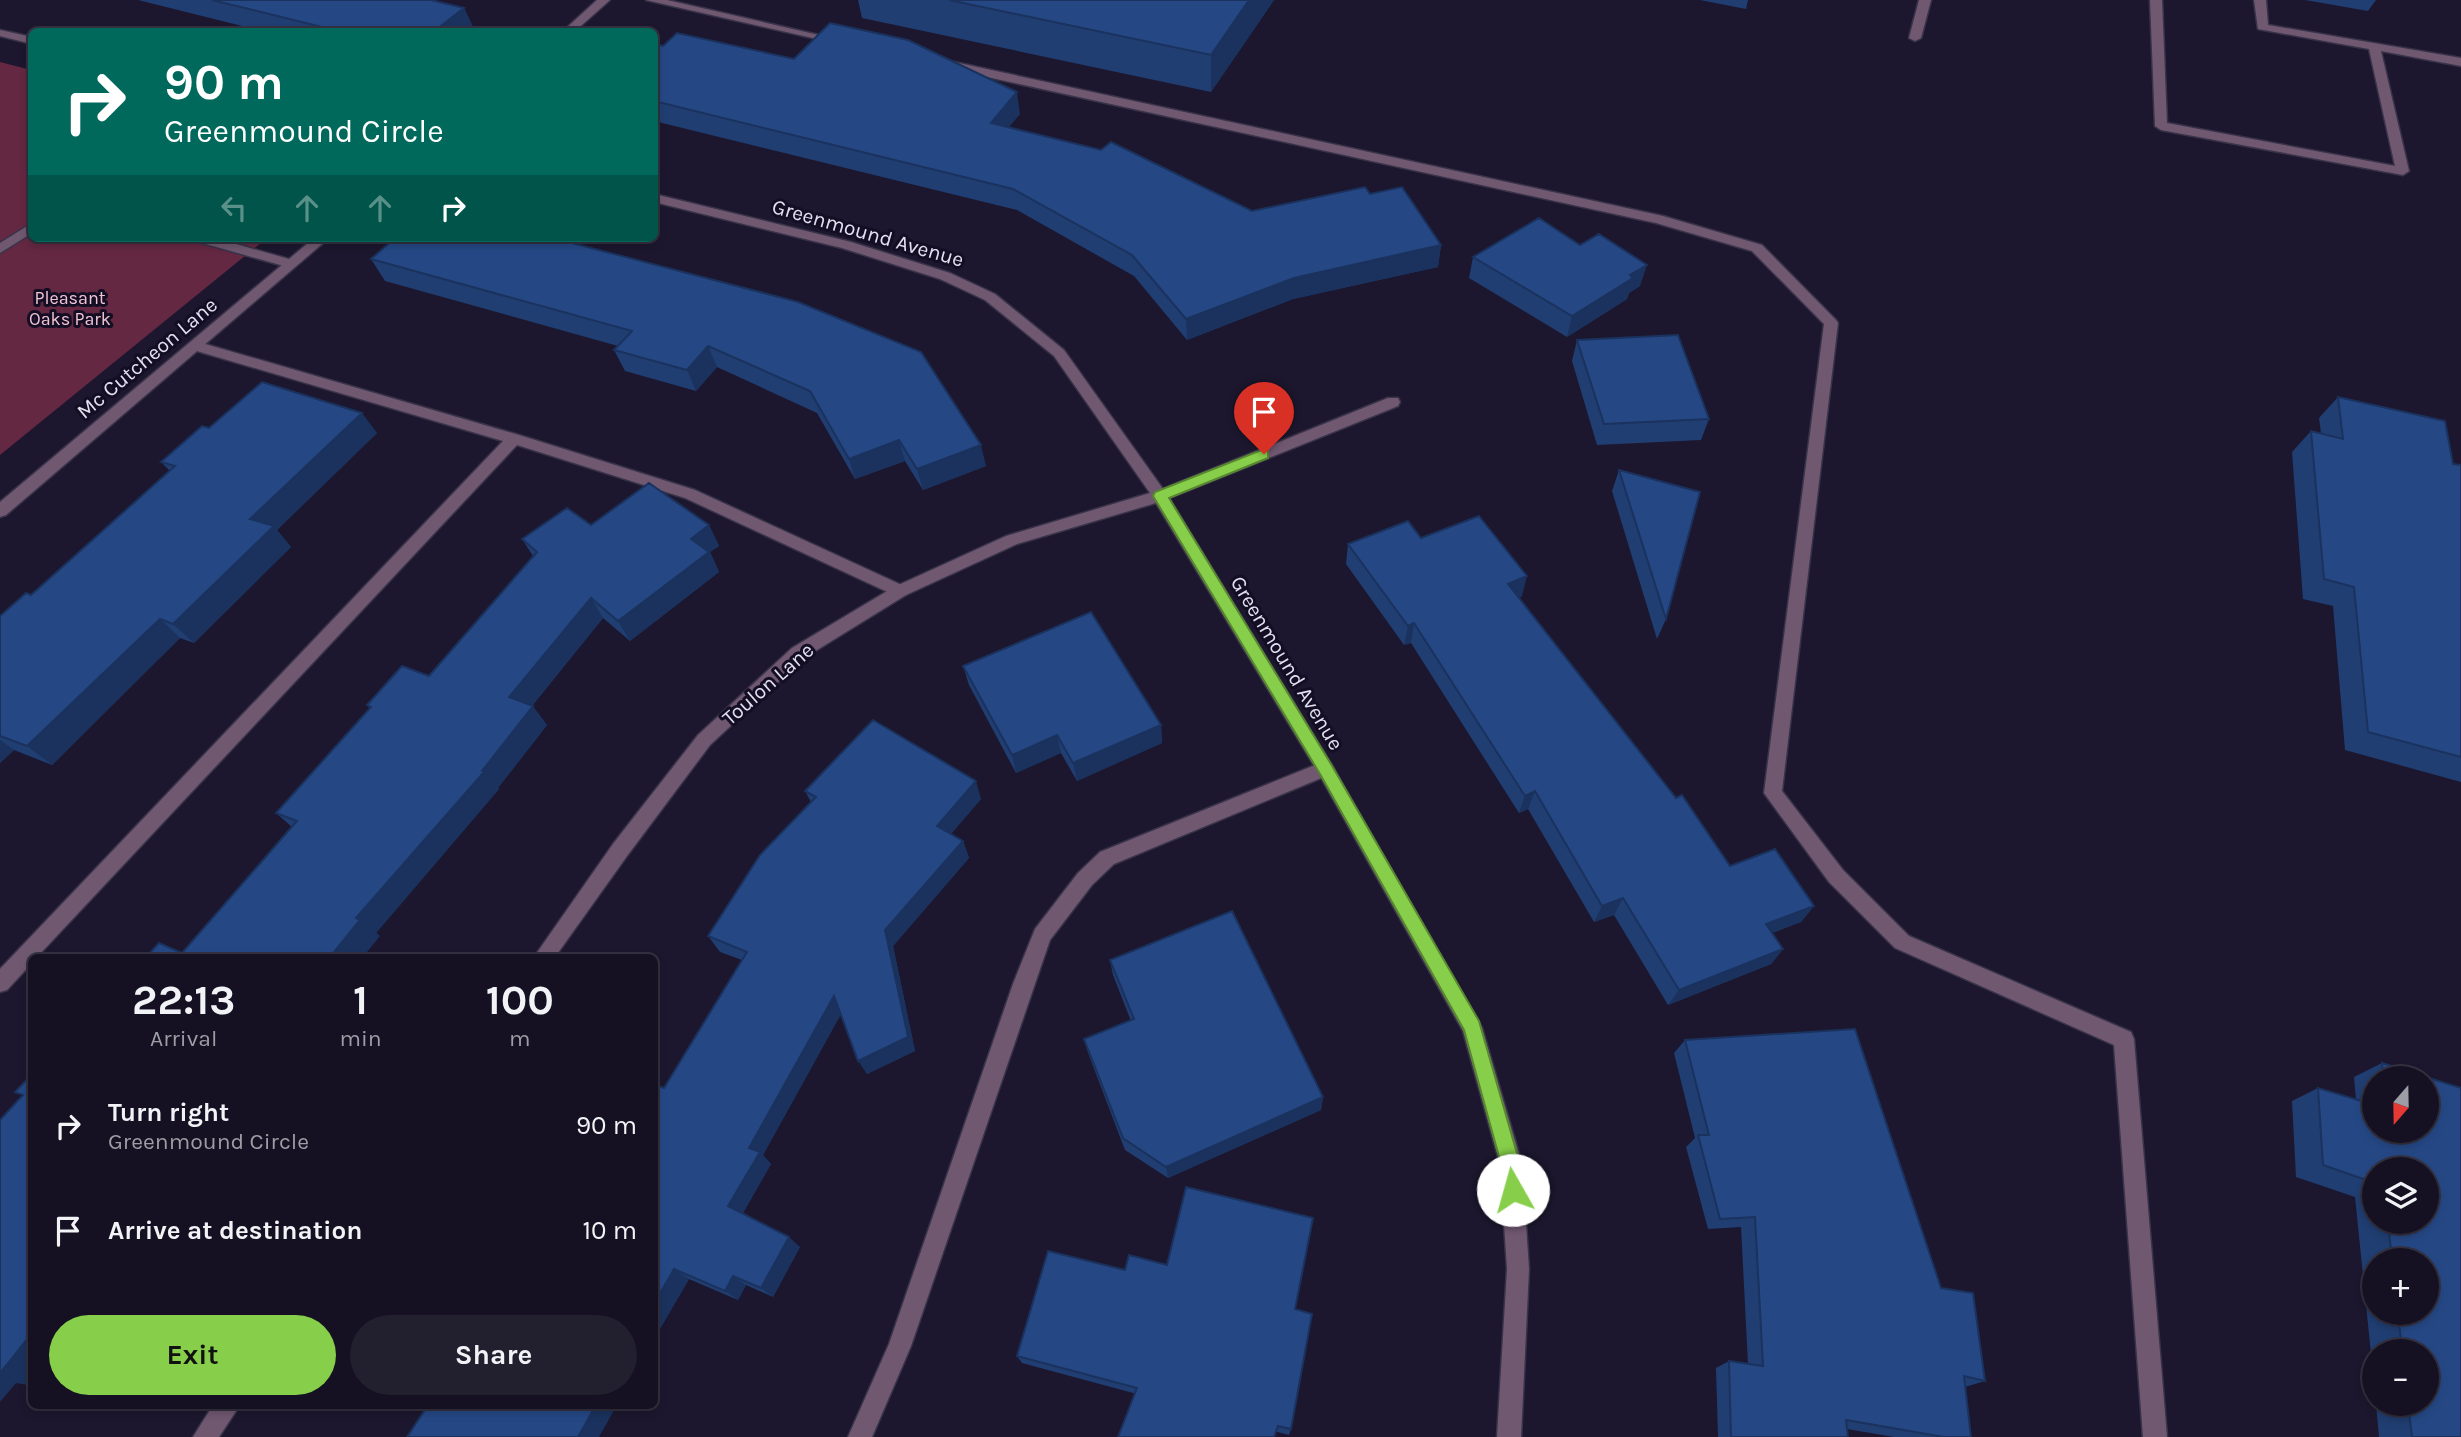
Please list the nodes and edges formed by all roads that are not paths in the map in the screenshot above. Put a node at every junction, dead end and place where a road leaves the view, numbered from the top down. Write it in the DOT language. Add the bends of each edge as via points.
graph roads {
  1 [pos="604,0"];
  2 [pos="652,0"];
  3 [pos="1925,0"];
  4 [pos="2156,0"];
  5 [pos="2260,0"];
  6 [pos="572,28"];
  7 [pos="0,33"];
  8 [pos="1915,38"];
  9 [pos="28,40"];
  10 [pos="856,44"];
  11 [pos="2374,47"];
  12 [pos="924,59"];
  13 [pos="2461,62"];
  14 [pos="658,199"];
  15 [pos="28,230"];
  16 [pos="214,242"];
  17 [pos="317,242"];
  18 [pos="0,249"];
  19 [pos="291,264"];
  20 [pos="195,346"];
  21 [pos="1393,402"];
  22 [pos="514,439"];
  23 [pos="1160,496"];
  24 [pos="0,511"];
  25 [pos="900,590"];
  26 [pos="1325,769"];
  27 [pos="546,954"];
  28 [pos="0,983"];
  29 [pos="225,1409"];
  30 [pos="205,1437"];
  31 [pos="860,1437"];
  32 [pos="1509,1437"];
  33 [pos="2155,1437"];
  1 -- 6 [label="street"];
  2 -- 10 [label="street"];
  3 -- 8 [label="street"];
  4 -- 11 [label="street" via="2161,126 2403,172"];
  5 -- 11 [label="street" via="2262,27"];
  7 -- 9 [label="street"];
  11 -- 13 [label="street"];
  12 -- 33 [label="street" via="1682,226 1757,248 1831,323 1773,793 1836,876 1902,942 2124,1039"];
  14 -- 23 [label="street, Greenmound Avenue" via="846,245 945,276 990,297 1059,353"];
  15 -- 18 [label="street"];
  16 -- 19 [label="street"];
  17 -- 19 [label="street, Mc Cutcheon Lane"];
  19 -- 20 [label="street, Mc Cutcheon Lane"];
  20 -- 22 [label="street"];
  20 -- 24 [label="street, Mc Cutcheon Lane"];
  21 -- 23 [label="street, Toulon Lane"];
  22 -- 25 [label="street" via="690,494"];
  22 -- 28 [label="street"];
  23 -- 25 [label="street, Toulon Lane" via="1012,540"];
  23 -- 26 [label="street, Greenmound Avenue"];
  25 -- 27 [label="street, Toulon Lane" via="798,653 704,740"];
  26 -- 31 [label="street" via="1107,858 1042,935 900,1346"];
  26 -- 32 [label="street, Greenmound Avenue" via="1472,1027 1511,1164 1518,1269"];
  29 -- 30 [label="street"];
}
